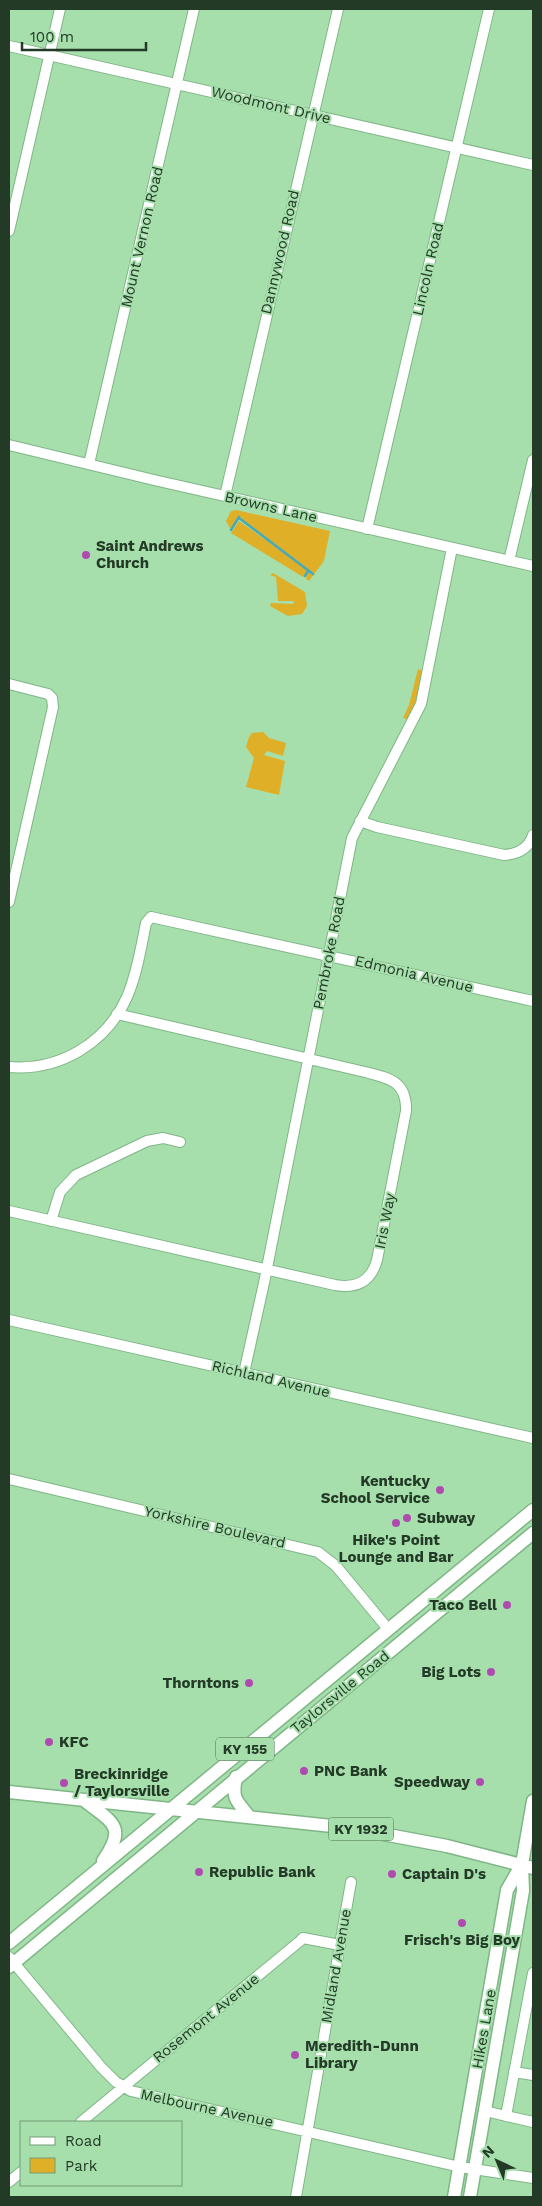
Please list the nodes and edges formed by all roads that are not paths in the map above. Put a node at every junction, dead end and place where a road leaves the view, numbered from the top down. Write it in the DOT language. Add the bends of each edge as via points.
graph roads {
  1 [pos="60,9"];
  2 [pos="194,9"];
  3 [pos="338,9"];
  4 [pos="488,9"];
  5 [pos="9,46"];
  6 [pos="49,55"];
  7 [pos="177,84"];
  8 [pos="313,115"];
  9 [pos="456,148"];
  10 [pos="533,165"];
  11 [pos="9,178"];
  12 [pos="20,181"];
  13 [pos="9,231"];
  14 [pos="9,445"];
  15 [pos="533,460"];
  16 [pos="89,464"];
  17 [pos="225,496"];
  18 [pos="367,529"];
  19 [pos="452,548"];
  20 [pos="510,561"];
  21 [pos="533,566"];
  22 [pos="9,684"];
  23 [pos="360,821"];
  24 [pos="533,834"];
  25 [pos="9,902"];
  26 [pos="328,956"];
  27 [pos="533,1001"];
  28 [pos="117,1014"];
  29 [pos="308,1059"];
  30 [pos="9,1067"];
  31 [pos="180,1142"];
  32 [pos="9,1211"];
  33 [pos="51,1221"];
  34 [pos="266,1270"];
  35 [pos="9,1320"];
  36 [pos="244,1372"];
  37 [pos="533,1438"];
  38 [pos="9,1479"];
  39 [pos="533,1510"];
  40 [pos="533,1533"];
  41 [pos="388,1629"];
  42 [pos="236,1777"];
  43 [pos="9,1792"];
  44 [pos="85,1801"];
  45 [pos="533,1801"];
  46 [pos="174,1808"];
  47 [pos="196,1810"];
  48 [pos="248,1816"];
  49 [pos="528,1866"];
  50 [pos="94,1873"];
  51 [pos="351,1882"];
  52 [pos="9,1943"];
  53 [pos="340,1945"];
  54 [pos="10,1962"];
  55 [pos="533,1973"];
  56 [pos="514,2072"];
  57 [pos="533,2075"];
  58 [pos="122,2086"];
  59 [pos="485,2111"];
  60 [pos="506,2116"];
  61 [pos="82,2121"];
  62 [pos="533,2122"];
  63 [pos="307,2131"];
  64 [pos="460,2167"];
  65 [pos="475,2169"];
  66 [pos="20,2173"];
  67 [pos="533,2178"];
  68 [pos="9,2182"];
  69 [pos="296,2197"];
  70 [pos="454,2197"];
  71 [pos="470,2197"];
  1 -- 6 [label="street"];
  2 -- 7 [label="street, Mount Vernon Road"];
  3 -- 8 [label="street, Dannywood Road"];
  4 -- 9 [label="street, Lincoln Road"];
  5 -- 6 [label="street, Woodmont Drive"];
  6 -- 7 [label="street, Woodmont Drive"];
  6 -- 12 [label="street"];
  7 -- 8 [label="street, Woodmont Drive"];
  7 -- 16 [label="street, Mount Vernon Road"];
  8 -- 9 [label="street, Woodmont Drive"];
  8 -- 17 [label="street, Dannywood Road"];
  9 -- 10 [label="street, Woodmont Drive"];
  9 -- 18 [label="street, Lincoln Road"];
  11 -- 12 [label="street"];
  12 -- 13 [label="street"];
  14 -- 16 [label="street, Browns Lane"];
  15 -- 20 [label="street"];
  16 -- 17 [label="street, Browns Lane"];
  17 -- 18 [label="street, Browns Lane"];
  18 -- 19 [label="street, Browns Lane"];
  19 -- 20 [label="street, Browns Lane"];
  19 -- 23 [label="street, Pembroke Road" via="421,704"];
  20 -- 21 [label="street, Browns Lane"];
  22 -- 25 [label="street" via="50,696 53,707"];
  23 -- 24 [label="street" via="504,855 525,848"];
  23 -- 26 [label="street, Pembroke Road" via="352,838"];
  26 -- 27 [label="street, Edmonia Avenue"];
  26 -- 28 [label="street, Edmonia Avenue" via="156,916 149,918 131,986"];
  26 -- 29 [label="street, Pembroke Road"];
  28 -- 29 [label="street, Iris Way"];
  28 -- 30 [label="street" via="96,1039 61,1060 38,1066"];
  29 -- 34 [label="street, Pembroke Road"];
  29 -- 34 [label="street, Iris Way" via="388,1078 401,1088 405,1096 406,1111 377,1260 368,1278 352,1286"];
  31 -- 33 [label="street" via="163,1138 148,1141 76,1175 60,1192"];
  32 -- 33 [label="street, Iris Way"];
  33 -- 34 [label="street, Iris Way"];
  34 -- 36 [label="street, Pembroke Road"];
  35 -- 36 [label="street, Richland Avenue"];
  36 -- 37 [label="street, Richland Avenue"];
  38 -- 41 [label="street, Yorkshire Boulevard" via="318,1552 336,1566"];
  39 -- 41 [label="main road, Taylorsville Road / KY 155"];
  40 -- 42 [label="main road, Taylorsville Road / KY 155"];
  41 -- 46 [label="main road, Taylorsville Road / KY 155"];
  42 -- 47 [label="main road, Taylorsville Road / KY 155"];
  42 -- 48 [label="main road" via="233,1793"];
  43 -- 44 [label="main road, KY 1932"];
  44 -- 46 [label="main road, KY 1932"];
  44 -- 50 [label="main road" via="109,1820 117,1837"];
  45 -- 49 [label="main road, Hikes Lane"];
  46 -- 47 [label="main road, KY 1932"];
  46 -- 50 [label="main road, Taylorsville Road / KY 155"];
  47 -- 48 [label="main road, KY 1932"];
  47 -- 54 [label="main road, Taylorsville Road / KY 155"];
  48 -- 49 [label="main road, KY 1932" via="395,1835"];
  49 -- 59 [label="main road, Hikes Lane"];
  49 -- 64 [label="main road, Hikes Lane" via="507,1890"];
  50 -- 52 [label="main road, Taylorsville Road / KY 155"];
  51 -- 53 [label="street, Midland Avenue"];
  53 -- 58 [label="street, Rosemont Avenue" via="303,1938"];
  53 -- 63 [label="street, Midland Avenue"];
  54 -- 58 [label="street, Melbourne Avenue"];
  55 -- 56 [label="street"];
  56 -- 57 [label="street"];
  56 -- 60 [label="street"];
  58 -- 61 [label="street, Rosemont Avenue"];
  58 -- 63 [label="street, Melbourne Avenue" via="138,2094"];
  59 -- 60 [label="street"];
  59 -- 65 [label="main road, Hikes Lane"];
  60 -- 62 [label="street"];
  63 -- 64 [label="street, Melbourne Avenue"];
  63 -- 69 [label="street, Midland Avenue"];
  64 -- 65 [label="street, Melbourne Avenue"];
  64 -- 70 [label="main road, Hikes Lane"];
  65 -- 67 [label="street, Melbourne Avenue"];
  65 -- 71 [label="main road, Hikes Lane"];
  66 -- 68 [label="street"];
}
